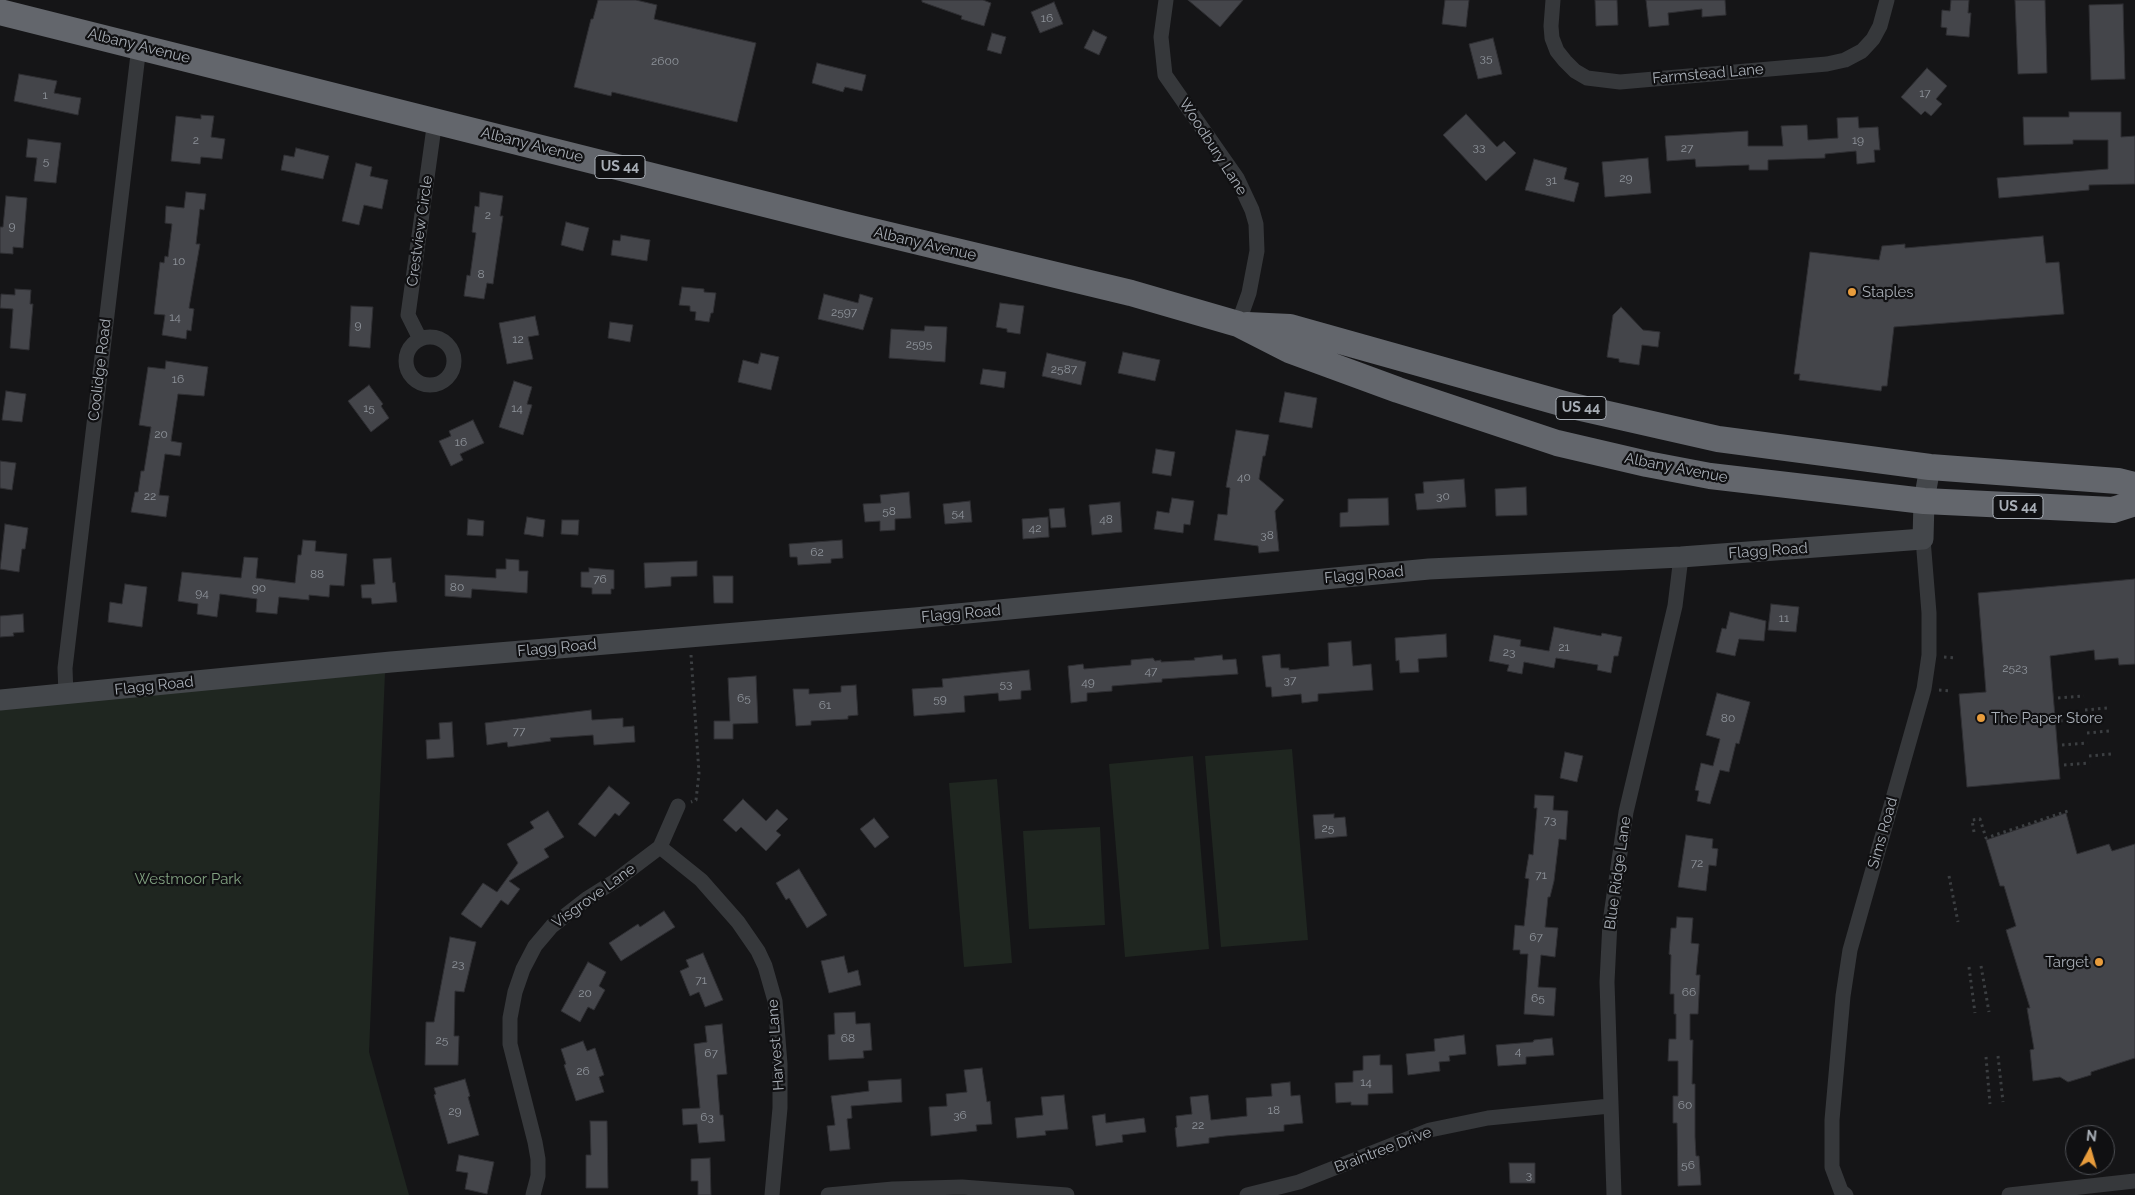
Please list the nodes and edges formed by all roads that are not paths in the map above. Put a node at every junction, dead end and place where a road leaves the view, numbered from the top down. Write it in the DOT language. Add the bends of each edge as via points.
graph roads {
  1 [pos="1166,0"];
  2 [pos="1553,0"];
  3 [pos="1887,0"];
  4 [pos="0,12"];
  5 [pos="139,46"];
  6 [pos="435,120"];
  7 [pos="1238,324"];
  8 [pos="420,339"];
  9 [pos="1930,467"];
  10 [pos="2135,485"];
  11 [pos="1924,500"];
  12 [pos="2135,503"];
  13 [pos="1923,539"];
  14 [pos="1681,557"];
  15 [pos="66,695"];
  16 [pos="0,700"];
  17 [pos="678,806"];
  18 [pos="660,847"];
  19 [pos="1610,1106"];
  20 [pos="2135,1181"];
  21 [pos="533,1195"];
  22 [pos="772,1195"];
  23 [pos="828,1195"];
  24 [pos="1067,1195"];
  25 [pos="1247,1195"];
  26 [pos="1614,1195"];
  27 [pos="1846,1195"];
  28 [pos="2009,1195"];
  1 -- 7 [label="street, Woodbury Lane" via="1161,37 1165,75 1236,178 1256,224 1257,251 1249,293"];
  2 -- 3 [label="street, Farmstead Lane" via="1552,38 1564,61 1587,78 1620,82 1845,60 1862,51 1873,39"];
  4 -- 5 [label="highway, Albany Avenue / US 44"];
  5 -- 6 [label="highway, Albany Avenue / US 44"];
  5 -- 15 [label="street, Coolidge Road" via="64,668"];
  6 -- 7 [label="highway, Albany Avenue / US 44" via="1131,293"];
  6 -- 8 [label="street, Crestview Circle" via="408,315"];
  7 -- 9 [label="highway, Albany Avenue / US 44" via="1290,327 1568,405 1718,439"];
  7 -- 11 [label="highway, Albany Avenue / US 44" via="1298,353 1557,443 1710,476"];
  9 -- 10 [label="highway, Albany Avenue / US 44"];
  9 -- 11 [label="street, Sims Road"];
  11 -- 12 [label="highway, Albany Avenue / US 44" via="2113,510"];
  11 -- 13 [label="street, Sims Road"];
  13 -- 14 [label="street, Flagg Road"];
  13 -- 27 [label="street, Sims Road" via="1929,613 1929,655 1924,689 1850,950 1843,996 1832,1120 1832,1167 1841,1191"];
  14 -- 15 [label="street, Flagg Road" via="1429,569 915,618 391,662"];
  14 -- 19 [label="street, Blue Ridge Lane" via="1675,606 1626,812 1610,922 1607,982"];
  15 -- 16 [label="street, Flagg Road"];
  17 -- 18 [label="street"];
  18 -- 21 [label="street, Visgrove Lane" via="552,926 535,946 523,969 510,1018 510,1044 536,1142 538,1176"];
  18 -- 22 [label="street, Harvest Lane" via="701,880 738,922 765,966 775,1001 780,1064 780,1108"];
  19 -- 25 [label="street, Braintree Drive" via="1488,1118 1430,1130 1300,1182"];
  19 -- 26 [label="street, Blue Ridge Lane"];
  20 -- 28 [label="street"];
  23 -- 24 [label="street" via="962,1186"];
}
